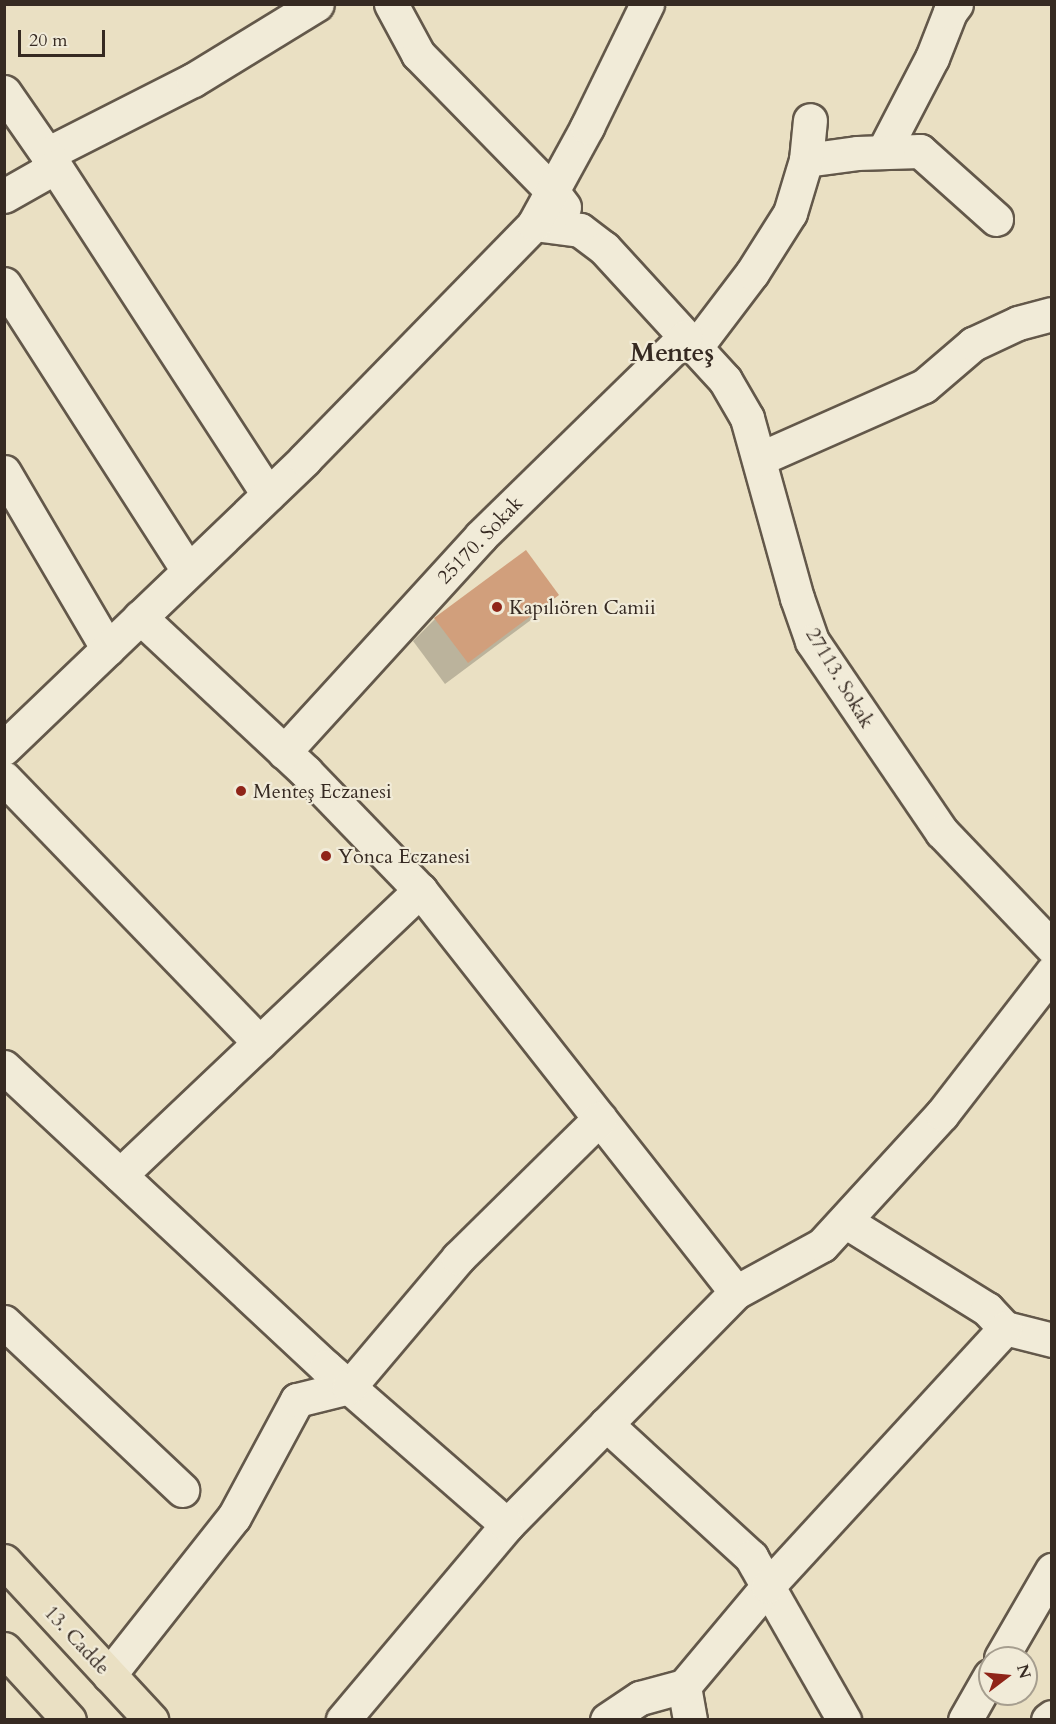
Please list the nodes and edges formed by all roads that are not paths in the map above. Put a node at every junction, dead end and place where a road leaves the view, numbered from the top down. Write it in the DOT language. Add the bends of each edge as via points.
graph roads {
  1 [pos="317,4"];
  2 [pos="391,4"];
  3 [pos="647,4"];
  4 [pos="956,4"];
  5 [pos="7,101"];
  6 [pos="810,120"];
  7 [pos="883,152"];
  8 [pos="806,160"];
  9 [pos="51,161"];
  10 [pos="552,191"];
  11 [pos="4,196"];
  12 [pos="996,219"];
  13 [pos="534,224"];
  14 [pos="580,230"];
  15 [pos="4,284"];
  16 [pos="1052,314"];
  17 [pos="690,342"];
  18 [pos="759,459"];
  19 [pos="4,472"];
  20 [pos="268,494"];
  21 [pos="188,571"];
  22 [pos="140,617"];
  23 [pos="108,649"];
  24 [pos="4,748"];
  25 [pos="284,752"];
  26 [pos="4,778"];
  27 [pos="420,890"];
  28 [pos="1052,947"];
  29 [pos="1052,972"];
  30 [pos="260,1043"];
  31 [pos="4,1067"];
  32 [pos="600,1118"];
  33 [pos="120,1175"];
  34 [pos="845,1221"];
  35 [pos="736,1292"];
  36 [pos="4,1323"];
  37 [pos="1005,1328"];
  38 [pos="1052,1340"];
  39 [pos="349,1387"];
  40 [pos="606,1424"];
  41 [pos="182,1490"];
  42 [pos="507,1525"];
  43 [pos="4,1561"];
  44 [pos="1052,1570"];
  45 [pos="768,1586"];
  46 [pos="1008,1646"];
  47 [pos="4,1649"];
  48 [pos="109,1675"];
  49 [pos="684,1686"];
  50 [pos="978,1697"];
  51 [pos="69,1719"];
  52 [pos="150,1719"];
  53 [pos="343,1719"];
  54 [pos="607,1719"];
  55 [pos="690,1719"];
  56 [pos="844,1719"];
  57 [pos="965,1719"];
  1 -- 9 [label="street"];
  2 -- 10 [label="street" via="418,54"];
  3 -- 10 [label="street"];
  4 -- 7 [label="street"];
  5 -- 9 [label="street"];
  6 -- 8 [label="street, 25170. Sokak"];
  7 -- 8 [label="street"];
  7 -- 12 [label="street" via="920,151"];
  8 -- 17 [label="street, 25170. Sokak" via="790,213 752,273"];
  9 -- 11 [label="street"];
  9 -- 20 [label="street"];
  10 -- 13 [label="street"];
  10 -- 14 [label="street"];
  13 -- 14 [label="street"];
  13 -- 20 [label="street"];
  14 -- 17 [label="street, 27113. Sokak" via="604,248"];
  15 -- 21 [label="street"];
  16 -- 18 [label="street" via="1018,323 973,344 924,386"];
  17 -- 18 [label="street, 27113. Sokak" via="725,380 747,418"];
  17 -- 25 [label="street, 25170. Sokak" via="481,536"];
  18 -- 28 [label="street, 27113. Sokak" via="812,641 942,832"];
  19 -- 23 [label="street"];
  20 -- 21 [label="street"];
  21 -- 22 [label="street"];
  22 -- 23 [label="street"];
  22 -- 25 [label="street"];
  23 -- 24 [label="street"];
  25 -- 27 [label="street"];
  26 -- 30 [label="street"];
  27 -- 30 [label="street"];
  27 -- 32 [label="street"];
  29 -- 34 [label="street" via="942,1114"];
  30 -- 33 [label="street"];
  31 -- 33 [label="street"];
  32 -- 35 [label="street"];
  32 -- 39 [label="street" via="458,1258"];
  33 -- 39 [label="street"];
  34 -- 35 [label="street" via="822,1245"];
  34 -- 37 [label="street" via="987,1310"];
  35 -- 40 [label="street"];
  36 -- 41 [label="street"];
  37 -- 38 [label="street"];
  37 -- 45 [label="street"];
  39 -- 42 [label="street"];
  39 -- 48 [label="street" via="297,1400 234,1517"];
  40 -- 42 [label="street"];
  40 -- 45 [label="street" via="751,1557"];
  42 -- 53 [label="street"];
  43 -- 48 [label="main road, 13. Cadde"];
  44 -- 46 [label="street"];
  45 -- 49 [label="street"];
  45 -- 56 [label="street"];
  47 -- 51 [label="main road"];
  48 -- 52 [label="main road, 13. Cadde"];
  49 -- 54 [label="street" via="640,1698"];
  49 -- 55 [label="street"];
  50 -- 57 [label="street"];
}
